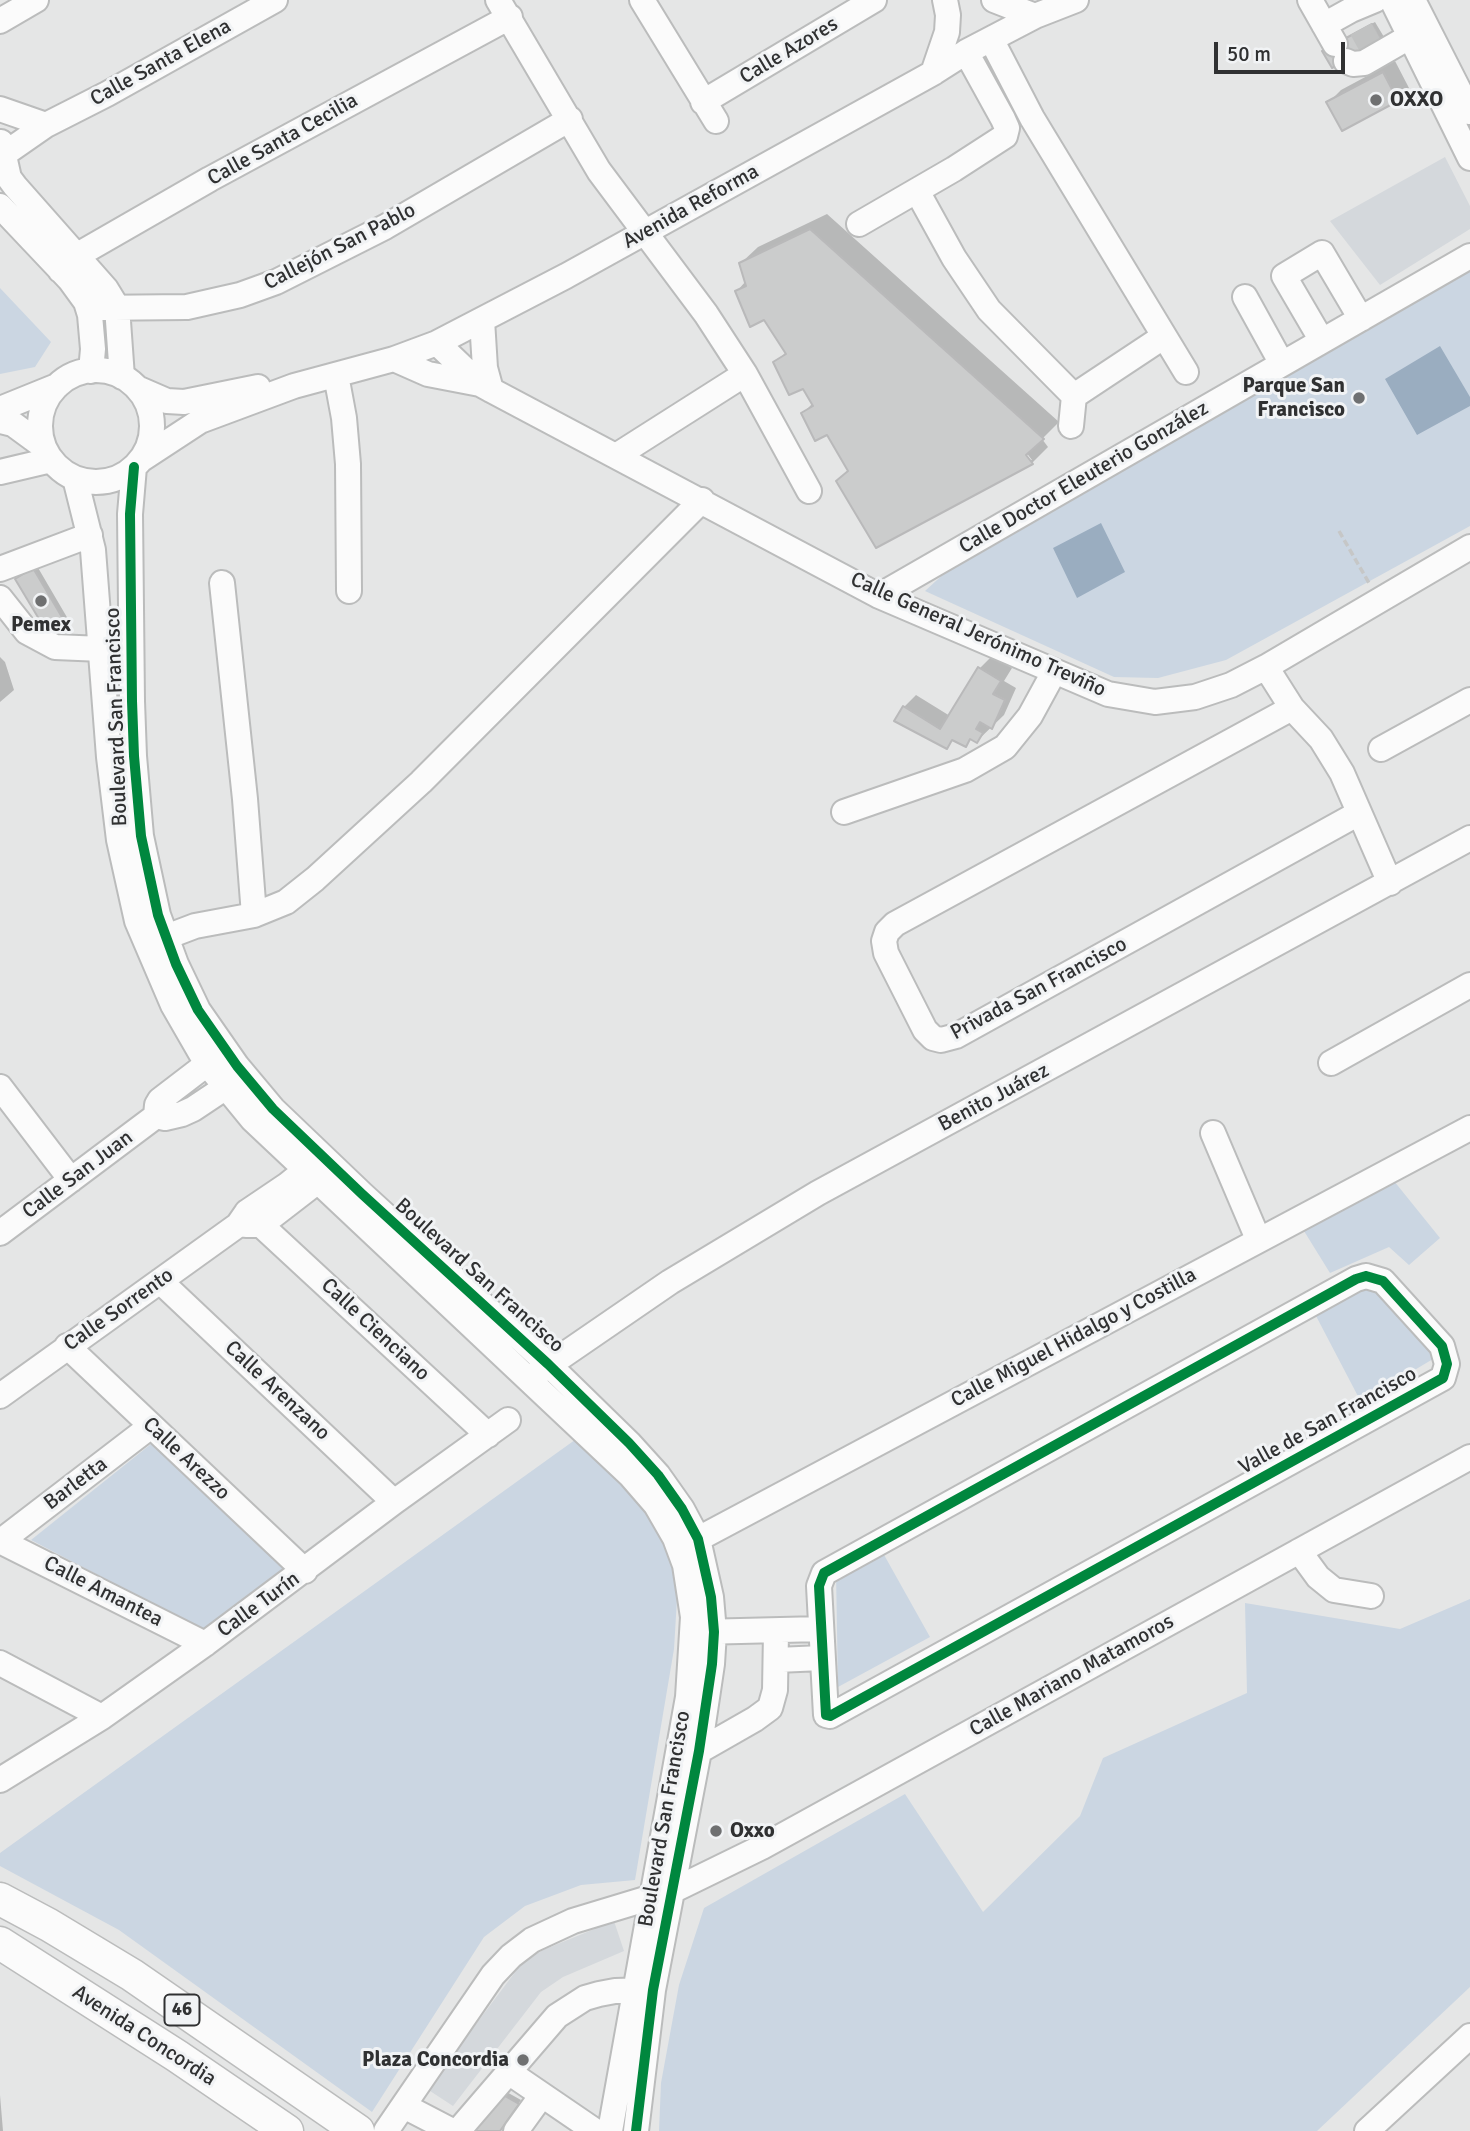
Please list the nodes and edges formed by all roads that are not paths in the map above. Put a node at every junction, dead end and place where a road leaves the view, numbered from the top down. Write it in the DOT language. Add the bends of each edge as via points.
graph roads {
  1 [pos="36,0"];
  2 [pos="275,0"];
  3 [pos="874,0"];
  4 [pos="945,0"];
  5 [pos="994,0"];
  6 [pos="1076,0"];
  7 [pos="1310,0"];
  8 [pos="1375,0"];
  9 [pos="1392,0"];
  10 [pos="1413,0"];
  11 [pos="647,2"];
  12 [pos="504,8"];
  13 [pos="1035,16"];
  14 [pos="0,21"];
  15 [pos="1361,28"];
  16 [pos="1418,31"];
  17 [pos="990,40"];
  18 [pos="1335,43"];
  19 [pos="966,52"];
  20 [pos="933,73"];
  21 [pos="0,109"];
  22 [pos="1470,112"];
  23 [pos="570,119"];
  24 [pos="46,125"];
  25 [pos="1,151"];
  26 [pos="1470,158"];
  27 [pos="917,191"];
  28 [pos="0,206"];
  29 [pos="859,224"];
  30 [pos="643,232"];
  31 [pos="1470,256"];
  32 [pos="68,263"];
  33 [pos="1245,297"];
  34 [pos="117,307"];
  35 [pos="89,309"];
  36 [pos="1361,319"];
  37 [pos="482,320"];
  38 [pos="1163,337"];
  39 [pos="1322,341"];
  40 [pos="437,343"];
  41 [pos="394,359"];
  42 [pos="1282,364"];
  43 [pos="91,371"];
  44 [pos="1185,372"];
  45 [pos="745,374"];
  46 [pos="336,375"];
  47 [pos="130,383"];
  48 [pos="57,386"];
  49 [pos="294,386"];
  50 [pos="486,387"];
  51 [pos="1074,396"];
  52 [pos="0,409"];
  53 [pos="0,421"];
  54 [pos="1071,425"];
  55 [pos="47,453"];
  56 [pos="616,456"];
  57 [pos="138,463"];
  58 [pos="0,472"];
  59 [pos="75,478"];
  60 [pos="809,491"];
  61 [pos="702,500"];
  62 [pos="90,535"];
  63 [pos="1470,547"];
  64 [pos="0,569"];
  65 [pos="222,583"];
  66 [pos="349,591"];
  67 [pos="879,596"];
  68 [pos="0,598"];
  69 [pos="102,649"];
  70 [pos="1266,667"];
  71 [pos="1054,672"];
  72 [pos="1470,700"];
  73 [pos="1292,708"];
  74 [pos="1381,750"];
  75 [pos="844,812"];
  76 [pos="1359,813"];
  77 [pos="1470,838"];
  78 [pos="1390,883"];
  79 [pos="254,915"];
  80 [pos="156,941"];
  81 [pos="1470,985"];
  82 [pos="207,1063"];
  83 [pos="1331,1063"];
  84 [pos="0,1087"];
  85 [pos="226,1087"];
  86 [pos="156,1116"];
  87 [pos="1470,1128"];
  88 [pos="1213,1133"];
  89 [pos="320,1169"];
  90 [pos="71,1180"];
  91 [pos="249,1221"];
  92 [pos="0,1233"];
  93 [pos="1258,1239"];
  94 [pos="160,1281"];
  95 [pos="67,1346"];
  96 [pos="539,1372"];
  97 [pos="0,1396"];
  98 [pos="508,1420"];
  99 [pos="150,1426"];
  100 [pos="488,1436"];
  101 [pos="1470,1457"];
  102 [pos="394,1502"];
  103 [pos="0,1541"];
  104 [pos="689,1544"];
  105 [pos="1299,1551"];
  106 [pos="305,1571"];
  107 [pos="1371,1596"];
  108 [pos="821,1629"];
  109 [pos="703,1632"];
  110 [pos="776,1632"];
  111 [pos="205,1644"];
  112 [pos="822,1658"];
  113 [pos="777,1660"];
  114 [pos="0,1663"];
  115 [pos="102,1717"];
  116 [pos="699,1751"];
  117 [pos="676,1758"];
  118 [pos="1,1780"];
  119 [pos="662,1894"];
  120 [pos="0,1899"];
  121 [pos="0,1943"];
  122 [pos="644,1990"];
  123 [pos="1470,2036"];
  124 [pos="177,2056"];
  125 [pos="510,2073"];
  126 [pos="542,2095"];
  127 [pos="404,2106"];
  128 [pos="287,2131"];
  129 [pos="302,2131"];
  130 [pos="358,2131"];
  131 [pos="386,2131"];
  132 [pos="452,2131"];
  133 [pos="458,2131"];
  134 [pos="516,2131"];
  135 [pos="596,2131"];
  136 [pos="610,2131"];
  137 [pos="636,2131"];
  138 [pos="1367,2131"];
  1 -- 14 [label="street"];
  2 -- 24 [label="street, Calle Santa Elena"];
  3 -- 11 [label="street, Calle Azores" via="709,111"];
  4 -- 20 [label="street" via="947,32"];
  5 -- 13 [label="street"];
  6 -- 13 [label="street, Avenida Reforma"];
  7 -- 18 [label="street"];
  8 -- 15 [label="street"];
  9 -- 16 [label="street"];
  10 -- 16 [label="street"];
  12 -- 23 [label="street"];
  12 -- 32 [label="street, Calle Santa Cecilia"];
  13 -- 17 [label="street, Avenida Reforma"];
  15 -- 16 [label="street"];
  15 -- 18 [label="street"];
  15 -- 18 [label="street" via="1364,63 1353,64"];
  16 -- 22 [label="street"];
  16 -- 26 [label="street"];
  17 -- 19 [label="street, Avenida Reforma"];
  17 -- 38 [label="street"];
  19 -- 20 [label="street, Avenida Reforma"];
  19 -- 27 [label="street" via="1003,119 1005,136"];
  20 -- 30 [label="street, Avenida Reforma"];
  21 -- 24 [label="street"];
  23 -- 30 [label="street" via="599,171"];
  23 -- 34 [label="street, Callejón San Pablo" via="384,227 276,282 187,307"];
  24 -- 25 [label="street, Calle Santa Elena"];
  25 -- 32 [label="street" via="9,178"];
  27 -- 29 [label="street"];
  27 -- 51 [label="street" via="989,310"];
  28 -- 32 [label="street"];
  30 -- 37 [label="street, Avenida Reforma"];
  30 -- 45 [label="street"];
  31 -- 36 [label="street, Calle Doctor Eleuterio González"];
  32 -- 34 [label="street" via="106,289"];
  32 -- 35 [label="street"];
  33 -- 42 [label="street"];
  34 -- 35 [label="street, Callejón San Pablo"];
  34 -- 47 [label="street"];
  35 -- 43 [label="street"];
  36 -- 39 [label="street, Calle Doctor Eleuterio González"];
  36 -- 39 [label="street" via="1322,253 1284,276"];
  37 -- 40 [label="street, Avenida Reforma"];
  37 -- 50 [label="street"];
  38 -- 44 [label="street"];
  38 -- 51 [label="street"];
  39 -- 42 [label="street, Calle Doctor Eleuterio González"];
  40 -- 41 [label="street, Avenida Reforma"];
  40 -- 50 [label="street"];
  41 -- 46 [label="street, Avenida Reforma"];
  41 -- 50 [label="street" via="428,374"];
  42 -- 67 [label="street, Calle Doctor Eleuterio González"];
  43 -- 47 [label="street" via="107,372"];
  43 -- 48 [label="street"];
  45 -- 56 [label="street"];
  45 -- 60 [label="street"];
  46 -- 49 [label="street, Avenida Reforma"];
  46 -- 66 [label="street" via="348,464"];
  47 -- 49 [label="street, Avenida Reforma" via="167,401"];
  47 -- 57 [label="street" via="148,404 152,423 150,442"];
  48 -- 52 [label="street"];
  48 -- 55 [label="street" via="41,414"];
  49 -- 57 [label="street, Avenida Reforma" via="200,421"];
  50 -- 56 [label="street, Calle General Jerónimo Treviño"];
  51 -- 54 [label="street"];
  53 -- 55 [label="street" via="13,424"];
  55 -- 58 [label="street"];
  55 -- 59 [label="street"];
  56 -- 61 [label="street, Calle General Jerónimo Treviño"];
  57 -- 59 [label="street" via="116,478 96,482"];
  57 -- 80 [label="street, Boulevard San Francisco" via="130,514 134,756"];
  59 -- 62 [label="street, Boulevard San Francisco"];
  61 -- 67 [label="street, Calle General Jerónimo Treviño"];
  61 -- 79 [label="street" via="411,791 286,902"];
  62 -- 64 [label="street"];
  62 -- 69 [label="street, Boulevard San Francisco"];
  63 -- 70 [label="street, Calle General Jerónimo Treviño"];
  65 -- 79 [label="street"];
  67 -- 71 [label="street, Calle General Jerónimo Treviño"];
  68 -- 69 [label="street" via="27,632 55,647"];
  69 -- 80 [label="street, Boulevard San Francisco" via="119,840 137,921"];
  70 -- 71 [label="street, Calle General Jerónimo Treviño" via="1219,689 1154,702 1108,694"];
  70 -- 73 [label="street"];
  71 -- 75 [label="street" via="1030,716 1005,747 965,770"];
  72 -- 74 [label="street"];
  73 -- 76 [label="street" via="1321,739"];
  73 -- 76 [label="street, Privada San Francisco" via="895,924 884,941 886,953 925,1030 941,1040 956,1036"];
  76 -- 78 [label="street"];
  77 -- 78 [label="street, Benito Juárez"];
  78 -- 96 [label="street, Benito Juárez" via="818,1194 670,1282"];
  79 -- 80 [label="street" via="195,926"];
  80 -- 82 [label="street, Boulevard San Francisco" via="173,1005"];
  80 -- 89 [label="street, Boulevard San Francisco" via="222,1047"];
  81 -- 83 [label="street"];
  82 -- 85 [label="street, Boulevard San Francisco"];
  82 -- 86 [label="street, Calle San Juan" via="160,1100"];
  84 -- 90 [label="street"];
  85 -- 86 [label="street, Calle San Juan" via="193,1110 172,1117"];
  85 -- 89 [label="street, Boulevard San Francisco" via="252,1119"];
  86 -- 90 [label="street, Calle San Juan"];
  87 -- 93 [label="street, Calle Miguel Hidalgo y Costilla"];
  88 -- 93 [label="street"];
  89 -- 91 [label="street, Calle Sorrento"];
  89 -- 96 [label="street, Boulevard San Francisco"];
  90 -- 92 [label="street, Calle San Juan"];
  91 -- 94 [label="street, Calle Sorrento"];
  91 -- 100 [label="street, Calle Cienciano"];
  93 -- 104 [label="street, Calle Miguel Hidalgo y Costilla"];
  94 -- 95 [label="street, Calle Sorrento"];
  94 -- 102 [label="street, Calle Arenzano"];
  95 -- 97 [label="street, Calle Sorrento"];
  95 -- 99 [label="street, Calle Arezzo"];
  96 -- 104 [label="street, Boulevard San Francisco" via="629,1443 658,1475 682,1509"];
  98 -- 100 [label="street, Calle Turín"];
  99 -- 103 [label="street, Barletta"];
  99 -- 106 [label="street, Calle Arezzo"];
  100 -- 102 [label="street, Calle Turín"];
  101 -- 105 [label="street, Calle Mariano Matamoros"];
  102 -- 106 [label="street, Calle Turín"];
  103 -- 111 [label="street, Calle Amantea"];
  104 -- 109 [label="street, Boulevard San Francisco" via="712,1597"];
  105 -- 107 [label="street" via="1334,1590"];
  105 -- 119 [label="street, Calle Mariano Matamoros" via="762,1847"];
  106 -- 111 [label="street, Calle Turín"];
  108 -- 110 [label="street"];
  108 -- 112 [label="street, Valle de San Francisco"];
  108 -- 112 [label="street, Valle de San Francisco" via="819,1586 824,1573 1356,1279 1366,1276 1384,1281 1445,1351 1447,1372 1437,1383 829,1717"];
  109 -- 110 [label="street"];
  109 -- 116 [label="street, Boulevard San Francisco"];
  109 -- 117 [label="street, Boulevard San Francisco"];
  110 -- 113 [label="street"];
  111 -- 115 [label="street, Calle Turín"];
  112 -- 113 [label="street"];
  113 -- 116 [label="street" via="773,1702 766,1712"];
  114 -- 115 [label="street"];
  115 -- 118 [label="street, Calle Turín"];
  116 -- 117 [label="street"];
  116 -- 119 [label="street, Boulevard San Francisco"];
  117 -- 119 [label="street, Boulevard San Francisco"];
  119 -- 122 [label="street, Boulevard San Francisco"];
  119 -- 127 [label="street, Calle Mariano Matamoros" via="552,1929 511,1956 493,1975"];
  120 -- 130 [label="main road, Avenida Concordia / 46" via="132,1975"];
  121 -- 124 [label="main road, Avenida Concordia / 46"];
  122 -- 125 [label="street" via="599,1994 571,2006 545,2028"];
  122 -- 136 [label="street, Boulevard San Francisco"];
  122 -- 137 [label="street, Boulevard San Francisco"];
  123 -- 138 [label="street"];
  124 -- 128 [label="main road, Avenida Concordia / 46"];
  124 -- 129 [label="main road" via="221,2070"];
  125 -- 126 [label="street"];
  125 -- 133 [label="street"];
  126 -- 134 [label="street"];
  126 -- 135 [label="street"];
  127 -- 131 [label="street, Calle Mariano Matamoros"];
  127 -- 132 [label="street"];
}
